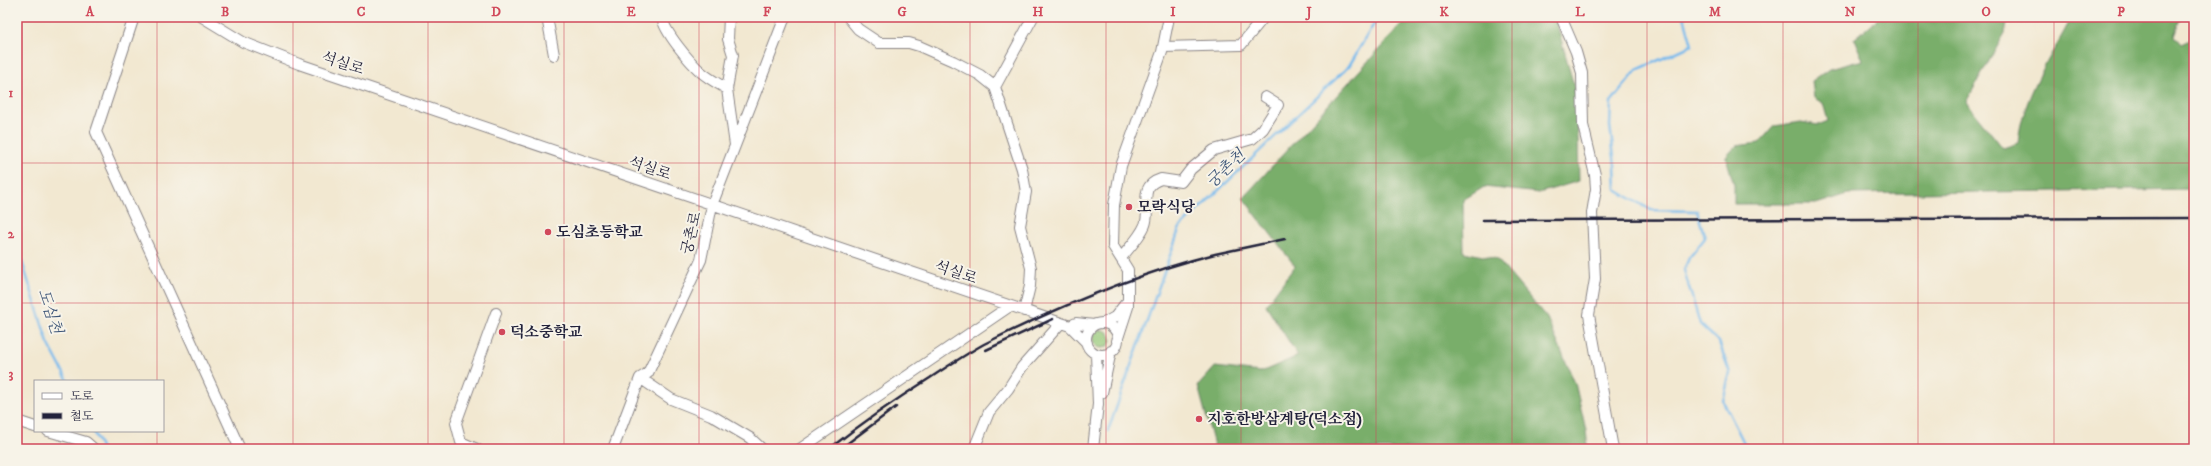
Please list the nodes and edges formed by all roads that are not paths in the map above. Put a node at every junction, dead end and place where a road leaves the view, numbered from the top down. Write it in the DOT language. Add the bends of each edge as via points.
graph roads {
  1 [pos="127,17"];
  2 [pos="134,17"];
  3 [pos="202,17"];
  4 [pos="548,17"];
  5 [pos="662,17"];
  6 [pos="729,17"];
  7 [pos="785,17"];
  8 [pos="848,17"];
  9 [pos="1033,17"];
  10 [pos="1169,17"];
  11 [pos="1264,17"];
  12 [pos="1561,17"];
  13 [pos="131,27"];
  14 [pos="1163,47"];
  15 [pos="554,55"];
  16 [pos="995,87"];
  17 [pos="727,89"];
  18 [pos="1266,97"];
  19 [pos="736,145"];
  20 [pos="712,205"];
  21 [pos="1121,258"];
  22 [pos="1128,296"];
  23 [pos="1010,306"];
  24 [pos="1024,311"];
  25 [pos="496,313"];
  26 [pos="1099,324"];
  27 [pos="1066,325"];
  28 [pos="1117,341"];
  29 [pos="1086,343"];
  30 [pos="1111,351"];
  31 [pos="1096,354"];
  32 [pos="640,378"];
  33 [pos="1098,404"];
  34 [pos="17,421"];
  35 [pos="34,427"];
  36 [pos="51,432"];
  37 [pos="94,449"];
  38 [pos="240,449"];
  39 [pos="477,449"];
  40 [pos="613,449"];
  41 [pos="762,449"];
  42 [pos="800,449"];
  43 [pos="974,449"];
  44 [pos="1093,449"];
  45 [pos="1613,449"];
  1 -- 13 [label="street" via="126,22"];
  2 -- 13 [label="street"];
  3 -- 20 [label="street, 석실로" via="242,42 299,64"];
  4 -- 15 [label="street"];
  5 -- 17 [label="street" via="665,26 695,66"];
  6 -- 17 [label="street" via="728,39 733,55"];
  7 -- 19 [label="street, 궁촌로"];
  8 -- 16 [label="street" via="858,29 879,42 919,46 980,75"];
  9 -- 16 [label="street"];
  10 -- 14 [label="street"];
  11 -- 14 [label="street" via="1241,45"];
  12 -- 45 [label="street" via="1582,73 1583,125 1595,175 1596,188 1592,213 1595,279 1589,315"];
  13 -- 38 [label="street" via="96,132"];
  14 -- 21 [label="street" via="1117,184 1113,246"];
  16 -- 24 [label="street" via="1022,169 1026,192 1020,226 1031,268"];
  17 -- 19 [label="street"];
  18 -- 21 [label="street" via="1278,105 1263,129 1252,139 1214,150 1191,169 1181,182 1161,179 1150,186 1146,194 1145,224"];
  19 -- 20 [label="street, 궁촌로"];
  20 -- 23 [label="street, 석실로"];
  20 -- 32 [label="street, 궁촌로" via="701,260 648,373"];
  21 -- 22 [label="street" via="1128,270"];
  22 -- 26 [label="street" via="1124,308 1115,317"];
  22 -- 28 [label="street" via="1128,307"];
  23 -- 24 [label="street, 석실로"];
  23 -- 42 [label="street"];
  24 -- 27 [label="street, 석실로"];
  25 -- 39 [label="street" via="456,423 461,442"];
  26 -- 27 [label="street"];
  26 -- 28 [label="street" via="1108,324 1116,331"];
  26 -- 29 [label="street" via="1087,333"];
  27 -- 29 [label="street, 석실로"];
  27 -- 43 [label="street" via="1022,367 989,412"];
  28 -- 30 [label="street"];
  29 -- 31 [label="street, 석실로"];
  30 -- 31 [label="street" via="1102,355"];
  30 -- 33 [label="street"];
  31 -- 33 [label="street"];
  32 -- 40 [label="street, 궁촌로"];
  32 -- 41 [label="street" via="671,399 718,419 750,438"];
  33 -- 44 [label="street"];
  34 -- 35 [label="street"];
  36 -- 37 [label="street" via="86,442"];
}
